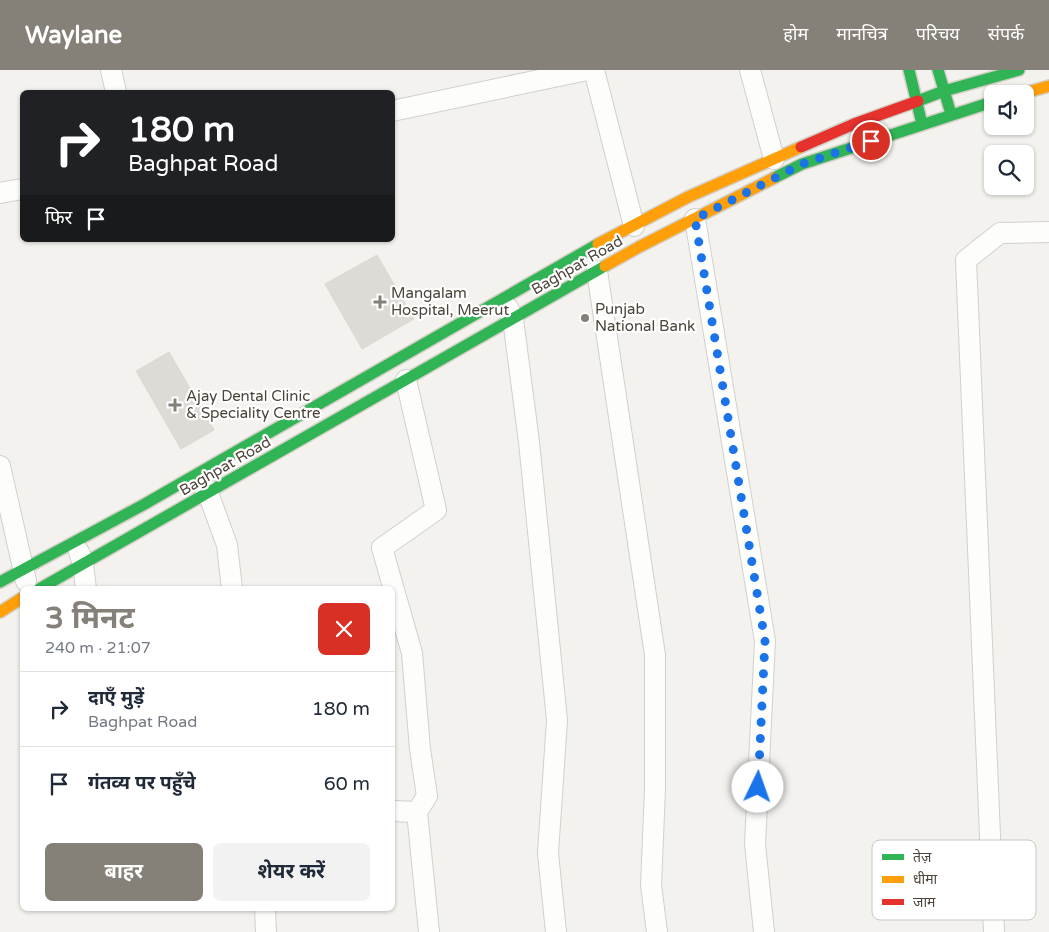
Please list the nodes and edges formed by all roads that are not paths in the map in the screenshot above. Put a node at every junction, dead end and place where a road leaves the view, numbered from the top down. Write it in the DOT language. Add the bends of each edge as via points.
graph roads {
  1 [pos="111,70"];
  2 [pos="587,70"];
  3 [pos="594,70"];
  4 [pos="750,70"];
  5 [pos="909,70"];
  6 [pos="938,70"];
  7 [pos="1018,70"];
  8 [pos="1049,86"];
  9 [pos="116,90"];
  10 [pos="1034,90"];
  11 [pos="944,91"];
  12 [pos="916,102"];
  13 [pos="984,105"];
  14 [pos="395,110"];
  15 [pos="951,115"];
  16 [pos="922,124"];
  17 [pos="774,159"];
  18 [pos="20,189"];
  19 [pos="0,193"];
  20 [pos="695,219"];
  21 [pos="634,226"];
  22 [pos="1049,232"];
  23 [pos="597,271"];
  24 [pos="504,299"];
  25 [pos="512,319"];
  26 [pos="406,380"];
  27 [pos="0,466"];
  28 [pos="197,474"];
  29 [pos="208,493"];
  30 [pos="75,542"];
  31 [pos="83,564"];
  32 [pos="23,569"];
  33 [pos="0,582"];
  34 [pos="27,586"];
  35 [pos="44,586"];
  36 [pos="86,586"];
  37 [pos="232,586"];
  38 [pos="393,586"];
  39 [pos="395,594"];
  40 [pos="20,599"];
  41 [pos="0,612"];
  42 [pos="395,811"];
  43 [pos="417,812"];
  44 [pos="990,840"];
  45 [pos="265,911"];
  46 [pos="266,932"];
  47 [pos="429,932"];
  48 [pos="556,932"];
  49 [pos="656,932"];
  50 [pos="764,932"];
  1 -- 9 [label="street"];
  2 -- 14 [label="street"];
  3 -- 21 [label="street"];
  4 -- 17 [label="street"];
  5 -- 12 [label="main road"];
  6 -- 11 [label="main road"];
  7 -- 11 [label="main road"];
  8 -- 10 [label="main road"];
  11 -- 12 [label="main road"];
  11 -- 15 [label="main road"];
  12 -- 16 [label="main road"];
  12 -- 17 [label="main road" via="854,124"];
  13 -- 15 [label="main road, Baghpat Road"];
  15 -- 16 [label="main road, Baghpat Road"];
  16 -- 20 [label="main road, Baghpat Road" via="802,164"];
  17 -- 21 [label="main road"];
  18 -- 19 [label="street"];
  20 -- 23 [label="main road, Baghpat Road"];
  20 -- 50 [label="street" via="765,641 755,844"];
  21 -- 24 [label="main road"];
  22 -- 44 [label="street" via="1000,233 966,260"];
  23 -- 25 [label="main road, Baghpat Road"];
  23 -- 49 [label="street" via="655,655 650,885"];
  24 -- 25 [label="street"];
  24 -- 28 [label="main road"];
  25 -- 26 [label="main road, Baghpat Road"];
  25 -- 48 [label="street" via="530,452 558,720 548,853"];
  26 -- 29 [label="main road, Baghpat Road"];
  26 -- 38 [label="street" via="436,510 382,548"];
  27 -- 32 [label="street"];
  28 -- 29 [label="street"];
  28 -- 30 [label="main road"];
  29 -- 31 [label="main road, Baghpat Road"];
  29 -- 37 [label="street" via="227,545"];
  30 -- 31 [label="street"];
  30 -- 32 [label="main road"];
  31 -- 35 [label="main road, Baghpat Road"];
  31 -- 36 [label="street"];
  32 -- 33 [label="main road"];
  32 -- 34 [label="street"];
  39 -- 43 [label="street" via="412,653 427,796"];
  40 -- 41 [label="main road"];
  42 -- 43 [label="street"];
  43 -- 47 [label="street"];
  45 -- 46 [label="street"];
}
